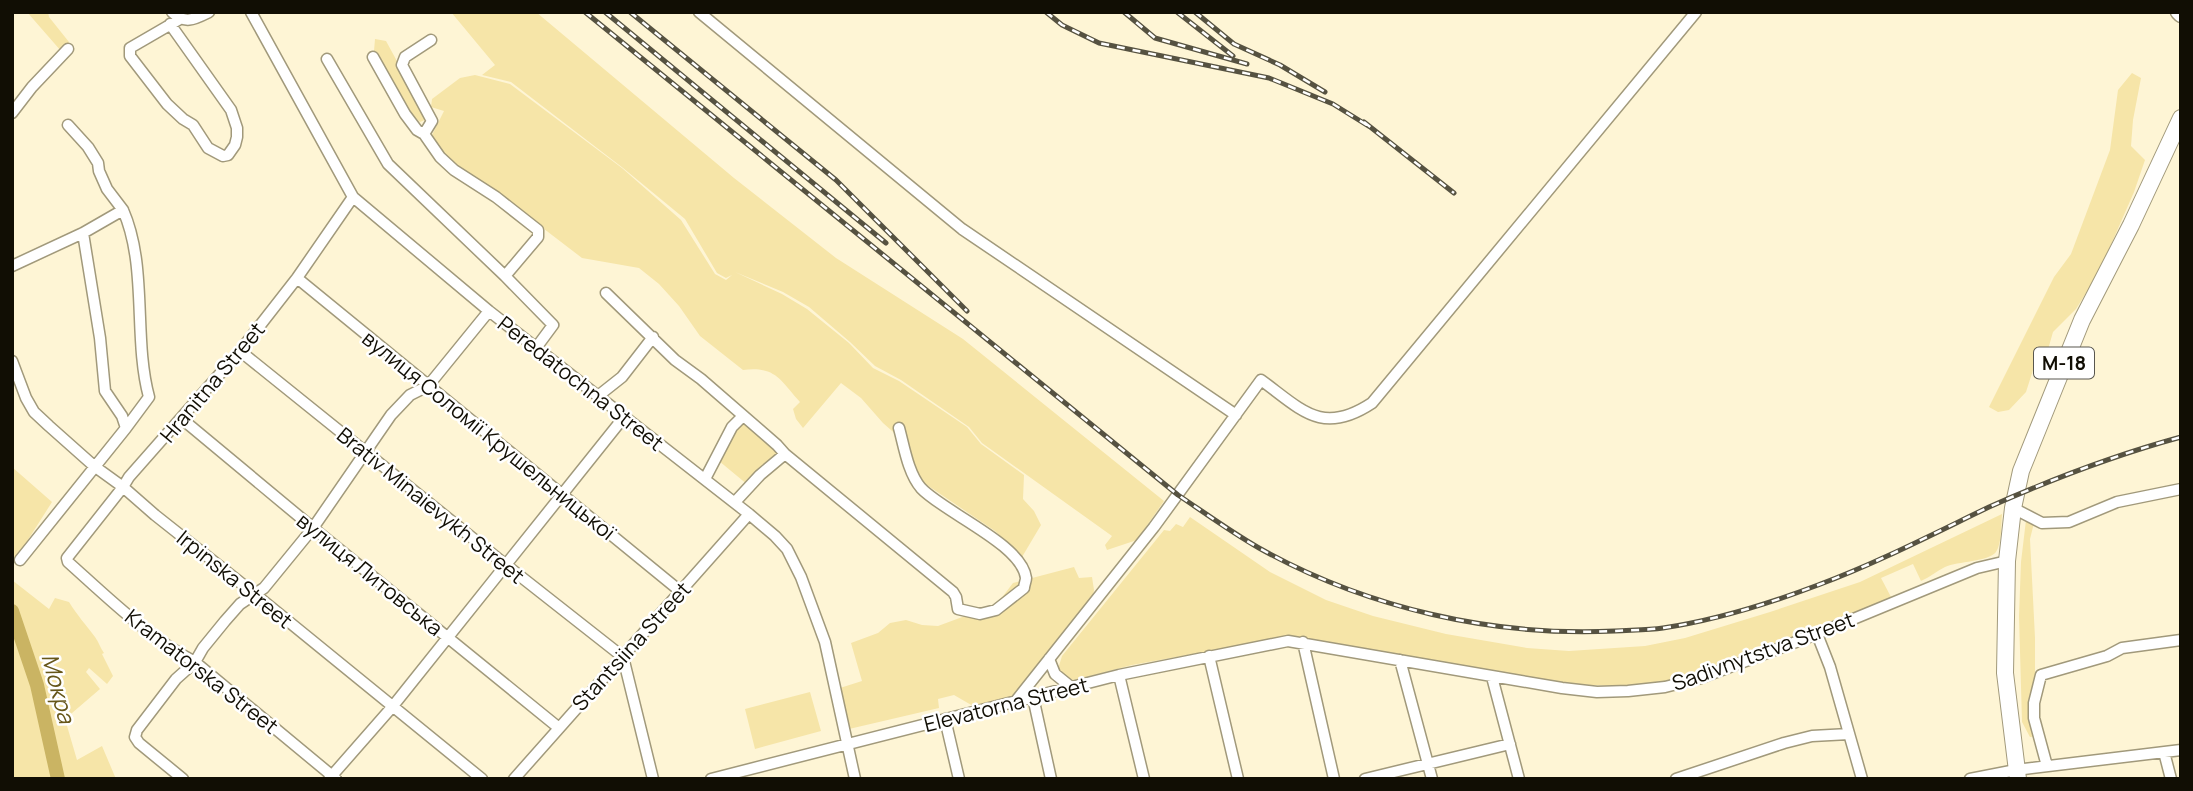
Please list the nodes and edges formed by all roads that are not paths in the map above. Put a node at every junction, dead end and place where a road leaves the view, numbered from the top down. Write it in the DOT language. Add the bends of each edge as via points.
graph roads {
  1 [pos="209,12"];
  2 [pos="251,12"];
  3 [pos="699,12"];
  4 [pos="1696,12"];
  5 [pos="174,18"];
  6 [pos="431,40"];
  7 [pos="68,49"];
  8 [pos="373,57"];
  9 [pos="327,59"];
  10 [pos="12,113"];
  11 [pos="2181,118"];
  12 [pos="68,125"];
  13 [pos="424,134"];
  14 [pos="354,197"];
  15 [pos="123,210"];
  16 [pos="83,233"];
  17 [pos="12,266"];
  18 [pos="505,276"];
  19 [pos="297,278"];
  20 [pos="606,293"];
  21 [pos="489,311"];
  22 [pos="653,337"];
  23 [pos="536,348"];
  24 [pos="240,351"];
  25 [pos="12,361"];
  26 [pos="428,386"];
  27 [pos="598,396"];
  28 [pos="1236,415"];
  29 [pos="743,416"];
  30 [pos="624,417"];
  31 [pos="183,419"];
  32 [pos="125,428"];
  33 [pos="899,428"];
  34 [pos="365,452"];
  35 [pos="785,454"];
  36 [pos="94,466"];
  37 [pos="705,479"];
  38 [pos="123,487"];
  39 [pos="2181,489"];
  40 [pos="562,495"];
  41 [pos="735,502"];
  42 [pos="2013,508"];
  43 [pos="749,514"];
  44 [pos="313,528"];
  45 [pos="20,561"];
  46 [pos="2007,561"];
  47 [pos="68,562"];
  48 [pos="506,565"];
  49 [pos="680,591"];
  50 [pos="256,595"];
  51 [pos="1817,634"];
  52 [pos="447,638"];
  53 [pos="2181,640"];
  54 [pos="1303,642"];
  55 [pos="1209,656"];
  56 [pos="623,657"];
  57 [pos="1049,659"];
  58 [pos="1400,660"];
  59 [pos="195,662"];
  60 [pos="1119,675"];
  61 [pos="1492,677"];
  62 [pos="1071,687"];
  63 [pos="1033,697"];
  64 [pos="1015,702"];
  65 [pos="393,706"];
  66 [pos="945,719"];
  67 [pos="559,727"];
  68 [pos="1849,734"];
  69 [pos="847,744"];
  70 [pos="1510,744"];
  71 [pos="2181,750"];
  72 [pos="2164,752"];
  73 [pos="1429,765"];
  74 [pos="2047,766"];
  75 [pos="748,774"];
  76 [pos="2017,774"];
  77 [pos="333,778"];
  78 [pos="183,779"];
  79 [pos="482,779"];
  80 [pos="514,779"];
  81 [pos="653,779"];
  82 [pos="711,779"];
  83 [pos="855,779"];
  84 [pos="959,779"];
  85 [pos="1051,779"];
  86 [pos="1144,779"];
  87 [pos="1238,779"];
  88 [pos="1334,779"];
  89 [pos="1365,779"];
  90 [pos="1432,779"];
  91 [pos="1519,779"];
  92 [pos="1676,779"];
  93 [pos="1863,779"];
  94 [pos="1970,779"];
  95 [pos="2171,779"];
  1 -- 5 [label="street" via="191,21"];
  2 -- 14 [label="street, Peredatochna Street"];
  3 -- 28 [label="street" via="962,229"];
  4 -- 28 [label="street" via="1372,402 1359,412 1331,419 1311,416 1261,380"];
  5 -- 5 [label="street" via="230,110 237,137 229,155 208,148 193,125 166,104 130,57 130,48"];
  6 -- 13 [label="street" via="402,60 432,121"];
  7 -- 10 [label="street"];
  8 -- 13 [label="street" via="405,114"];
  9 -- 18 [label="street" via="388,164"];
  11 -- 42 [label="highway, М-18" via="2082,320 2023,467"];
  12 -- 15 [label="street" via="88,147 107,189"];
  13 -- 18 [label="street" via="454,170 538,230 538,237"];
  14 -- 19 [label="street, Hranitna Street"];
  14 -- 21 [label="street, Peredatochna Street"];
  15 -- 16 [label="street"];
  15 -- 32 [label="street" via="138,283 149,397"];
  16 -- 17 [label="street"];
  16 -- 32 [label="street" via="105,391"];
  18 -- 23 [label="street" via="553,325"];
  19 -- 24 [label="street, Hranitna Street"];
  19 -- 26 [label="street, вулиця Соломії Крушельницької"];
  20 -- 22 [label="street"];
  21 -- 23 [label="street, Peredatochna Street"];
  21 -- 26 [label="street"];
  22 -- 27 [label="street" via="622,377"];
  22 -- 29 [label="street"];
  23 -- 27 [label="street, Peredatochna Street"];
  24 -- 31 [label="street, Hranitna Street"];
  24 -- 34 [label="street, Brativ Minaievykh Street"];
  25 -- 36 [label="street, Irpinska Street" via="34,412"];
  26 -- 34 [label="street" via="400,404"];
  26 -- 40 [label="street, вулиця Соломії Крушельницької"];
  27 -- 30 [label="street, Peredatochna Street"];
  28 -- 57 [label="street"];
  29 -- 35 [label="street"];
  29 -- 37 [label="street" via="732,427"];
  30 -- 37 [label="street, Peredatochna Street"];
  30 -- 40 [label="street"];
  31 -- 38 [label="street, Hranitna Street"];
  31 -- 44 [label="street, вулиця Литовська"];
  32 -- 36 [label="street"];
  33 -- 35 [label="street" via="921,488 996,540 1022,568 1024,588 996,610 980,614 958,609 953,592"];
  34 -- 44 [label="street"];
  34 -- 48 [label="street, Brativ Minaievykh Street"];
  35 -- 41 [label="street"];
  36 -- 38 [label="street, Irpinska Street"];
  36 -- 45 [label="street"];
  37 -- 41 [label="street, Peredatochna Street"];
  38 -- 47 [label="street, Hranitna Street" via="68,554"];
  38 -- 50 [label="street, Irpinska Street"];
  39 -- 42 [label="street" via="2117,502 2069,522 2042,523"];
  40 -- 48 [label="street"];
  40 -- 49 [label="street, вулиця Соломії Крушельницької"];
  41 -- 43 [label="street, Peredatochna Street"];
  42 -- 46 [label="highway, М-18"];
  43 -- 49 [label="street, Stantsiina Street"];
  43 -- 69 [label="street, Peredatochna Street" via="787,549 801,578 825,642"];
  44 -- 50 [label="street"];
  44 -- 52 [label="street, вулиця Литовська"];
  46 -- 51 [label="street, Sadivnytstva Street" via="1978,568"];
  46 -- 76 [label="highway, М-18" via="2005,673"];
  47 -- 59 [label="street, Kramatorska Street" via="177,653"];
  48 -- 52 [label="street"];
  48 -- 56 [label="street, Brativ Minaievykh Street"];
  49 -- 56 [label="street, Stantsiina Street"];
  50 -- 59 [label="street" via="240,604"];
  50 -- 65 [label="street, Irpinska Street"];
  51 -- 61 [label="street, Sadivnytstva Street" via="1665,687 1597,692"];
  51 -- 68 [label="street"];
  52 -- 65 [label="street"];
  52 -- 67 [label="street, вулиця Литовська"];
  53 -- 74 [label="street" via="2122,648 2041,675 2034,718"];
  54 -- 55 [label="street, Elevatorna Street"];
  54 -- 58 [label="street, Sadivnytstva Street"];
  54 -- 88 [label="street"];
  55 -- 60 [label="street, Elevatorna Street"];
  55 -- 87 [label="street"];
  56 -- 67 [label="street, Stantsiina Street"];
  56 -- 81 [label="street"];
  57 -- 62 [label="street" via="1055,674"];
  57 -- 64 [label="street"];
  58 -- 61 [label="street, Sadivnytstva Street"];
  58 -- 73 [label="street"];
  59 -- 77 [label="street, Kramatorska Street"];
  59 -- 78 [label="street" via="176,679 135,737"];
  60 -- 62 [label="street, Elevatorna Street"];
  60 -- 86 [label="street"];
  61 -- 70 [label="street"];
  62 -- 63 [label="street, Elevatorna Street"];
  63 -- 64 [label="street, Elevatorna Street"];
  63 -- 85 [label="street"];
  64 -- 66 [label="street, Elevatorna Street"];
  65 -- 77 [label="street"];
  65 -- 79 [label="street, Irpinska Street"];
  66 -- 69 [label="street, Elevatorna Street"];
  66 -- 84 [label="street"];
  67 -- 80 [label="street, Stantsiina Street"];
  68 -- 92 [label="street" via="1784,743"];
  68 -- 93 [label="street"];
  69 -- 75 [label="street, Elevatorna Street"];
  69 -- 83 [label="street, Peredatochna Street"];
  70 -- 73 [label="street"];
  70 -- 91 [label="street"];
  71 -- 72 [label="street"];
  72 -- 74 [label="street"];
  72 -- 95 [label="street"];
  73 -- 89 [label="street"];
  73 -- 90 [label="street"];
  74 -- 76 [label="street"];
  75 -- 82 [label="street, Elevatorna Street"];
  76 -- 94 [label="street"];
}
